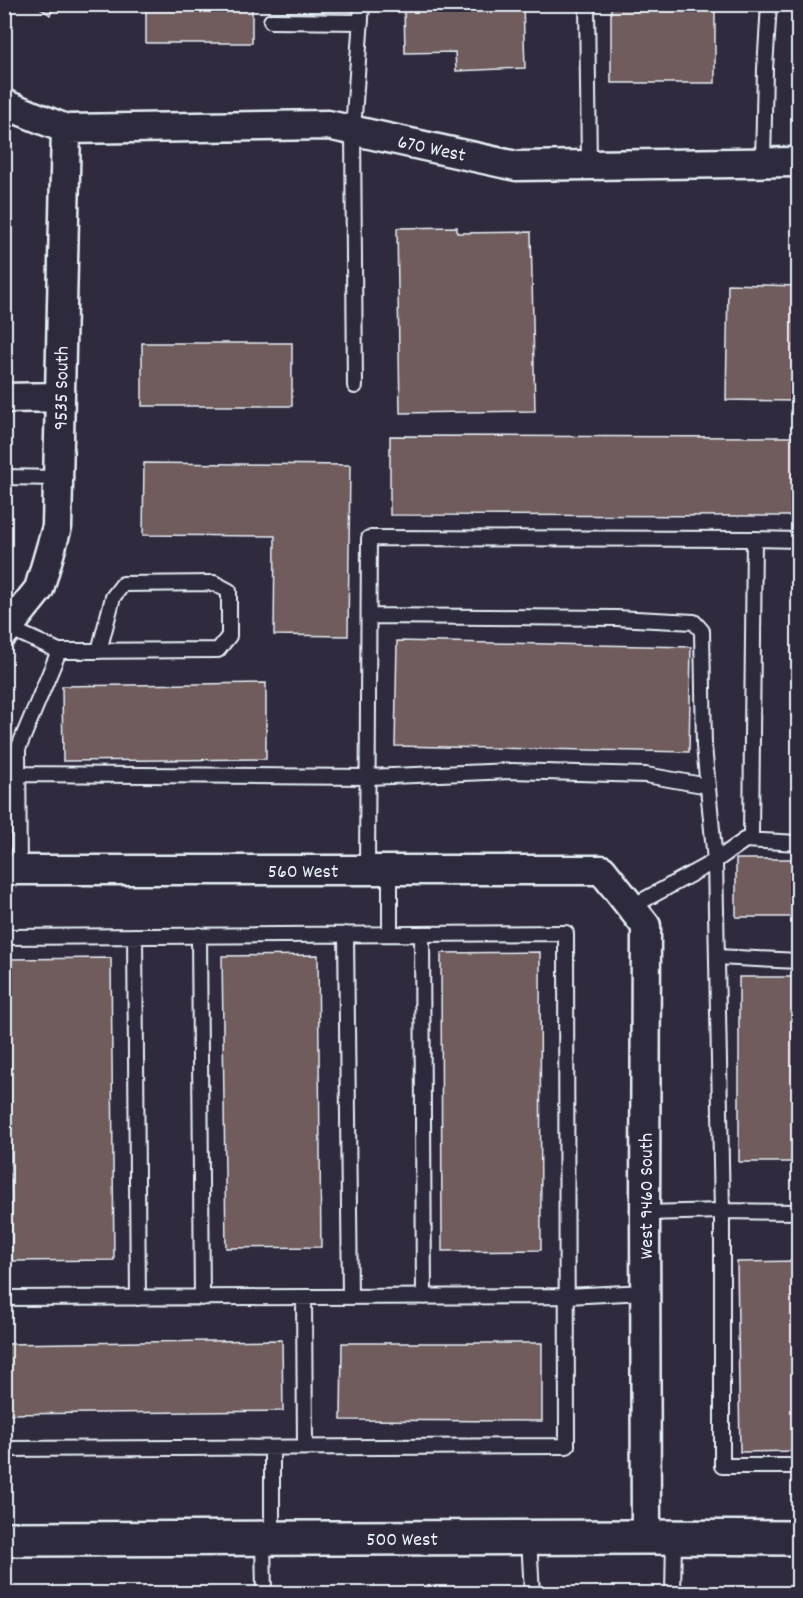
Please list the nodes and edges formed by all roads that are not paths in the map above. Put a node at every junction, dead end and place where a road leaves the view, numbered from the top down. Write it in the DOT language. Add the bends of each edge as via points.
graph roads {
  1 [pos="362,4"];
  2 [pos="587,4"];
  3 [pos="769,4"];
  4 [pos="271,21"];
  5 [pos="361,22"];
  6 [pos="4,104"];
  7 [pos="66,129"];
  8 [pos="353,130"];
  9 [pos="763,162"];
  10 [pos="798,162"];
  11 [pos="589,165"];
  12 [pos="355,386"];
  13 [pos="60,397"];
  14 [pos="4,398"];
  15 [pos="4,477"];
  16 [pos="58,478"];
  17 [pos="754,539"];
  18 [pos="798,540"];
  19 [pos="369,616"];
  20 [pos="7,630"];
  21 [pos="59,651"];
  22 [pos="99,651"];
  23 [pos="18,774"];
  24 [pos="368,777"];
  25 [pos="708,786"];
  26 [pos="744,840"];
  27 [pos="798,843"];
  28 [pos="715,861"];
  29 [pos="12,870"];
  30 [pos="378,870"];
  31 [pos="602,870"];
  32 [pos="631,907"];
  33 [pos="346,934"];
  34 [pos="390,934"];
  35 [pos="422,934"];
  36 [pos="135,936"];
  37 [pos="199,936"];
  38 [pos="4,937"];
  39 [pos="717,957"];
  40 [pos="798,961"];
  41 [pos="722,1211"];
  42 [pos="798,1212"];
  43 [pos="645,1213"];
  44 [pos="645,1292"];
  45 [pos="567,1296"];
  46 [pos="304,1297"];
  47 [pos="350,1297"];
  48 [pos="424,1297"];
  49 [pos="4,1298"];
  50 [pos="138,1298"];
  51 [pos="202,1298"];
  52 [pos="304,1447"];
  53 [pos="272,1448"];
  54 [pos="4,1449"];
  55 [pos="798,1466"];
  56 [pos="660,1537"];
  57 [pos="268,1538"];
  58 [pos="529,1538"];
  59 [pos="798,1538"];
  60 [pos="4,1539"];
  61 [pos="264,1593"];
  62 [pos="532,1593"];
  63 [pos="673,1593"];
  1 -- 5 [label="lane"];
  2 -- 11 [label="lane"];
  3 -- 9 [label="lane"];
  4 -- 5 [label="lane"];
  5 -- 8 [label="lane"];
  6 -- 7 [label="street"];
  7 -- 8 [label="street, 670 West" via="328,125"];
  7 -- 13 [label="street, 9535 South"];
  8 -- 11 [label="street, 670 West" via="516,166"];
  8 -- 12 [label="lane"];
  9 -- 10 [label="street, 670 West"];
  9 -- 11 [label="street, 670 West"];
  13 -- 14 [label="street"];
  13 -- 16 [label="street, 9535 South"];
  15 -- 16 [label="lane"];
  16 -- 20 [label="street, 9535 South" via="57,527 39,589"];
  17 -- 18 [label="lane"];
  17 -- 19 [label="lane" via="369,538"];
  17 -- 26 [label="lane" via="751,836"];
  19 -- 24 [label="lane"];
  19 -- 25 [label="lane" via="694,622 702,631"];
  20 -- 21 [label="lane"];
  21 -- 22 [label="lane"];
  21 -- 23 [label="lane" via="18,750"];
  22 -- 22 [label="lane" via="218,650 229,636 229,591 214,584 123,584 113,597"];
  23 -- 24 [label="lane"];
  23 -- 29 [label="lane"];
  24 -- 25 [label="lane" via="533,771 646,775"];
  24 -- 30 [label="lane"];
  25 -- 28 [label="lane"];
  26 -- 27 [label="lane"];
  26 -- 28 [label="lane"];
  28 -- 32 [label="lane"];
  28 -- 39 [label="lane"];
  29 -- 30 [label="street, 560 West"];
  30 -- 31 [label="street, 560 West"];
  30 -- 34 [label="lane"];
  31 -- 32 [label="street, West 9460 South"];
  32 -- 43 [label="street, West 9460 South" via="646,926"];
  33 -- 34 [label="lane"];
  33 -- 37 [label="lane"];
  33 -- 47 [label="lane"];
  34 -- 35 [label="lane"];
  35 -- 45 [label="lane" via="566,933"];
  35 -- 48 [label="lane"];
  36 -- 37 [label="lane"];
  36 -- 38 [label="lane"];
  36 -- 50 [label="lane"];
  37 -- 51 [label="lane"];
  39 -- 40 [label="lane"];
  39 -- 41 [label="lane"];
  41 -- 42 [label="lane"];
  41 -- 43 [label="lane"];
  41 -- 55 [label="lane" via="722,1466"];
  43 -- 44 [label="street, West 9460 South"];
  44 -- 45 [label="lane"];
  44 -- 56 [label="street, West 9460 South"];
  45 -- 48 [label="lane"];
  45 -- 52 [label="lane" via="567,1446"];
  46 -- 47 [label="lane"];
  46 -- 51 [label="lane"];
  46 -- 52 [label="lane"];
  47 -- 48 [label="lane"];
  49 -- 50 [label="lane"];
  50 -- 51 [label="lane"];
  52 -- 53 [label="lane"];
  53 -- 54 [label="lane"];
  53 -- 57 [label="lane"];
  56 -- 58 [label="main road, 500 West"];
  56 -- 59 [label="main road, 500 West"];
  56 -- 63 [label="lane"];
  57 -- 58 [label="main road, 500 West"];
  57 -- 60 [label="main road, 500 West"];
  57 -- 61 [label="lane"];
  58 -- 62 [label="lane"];
}
